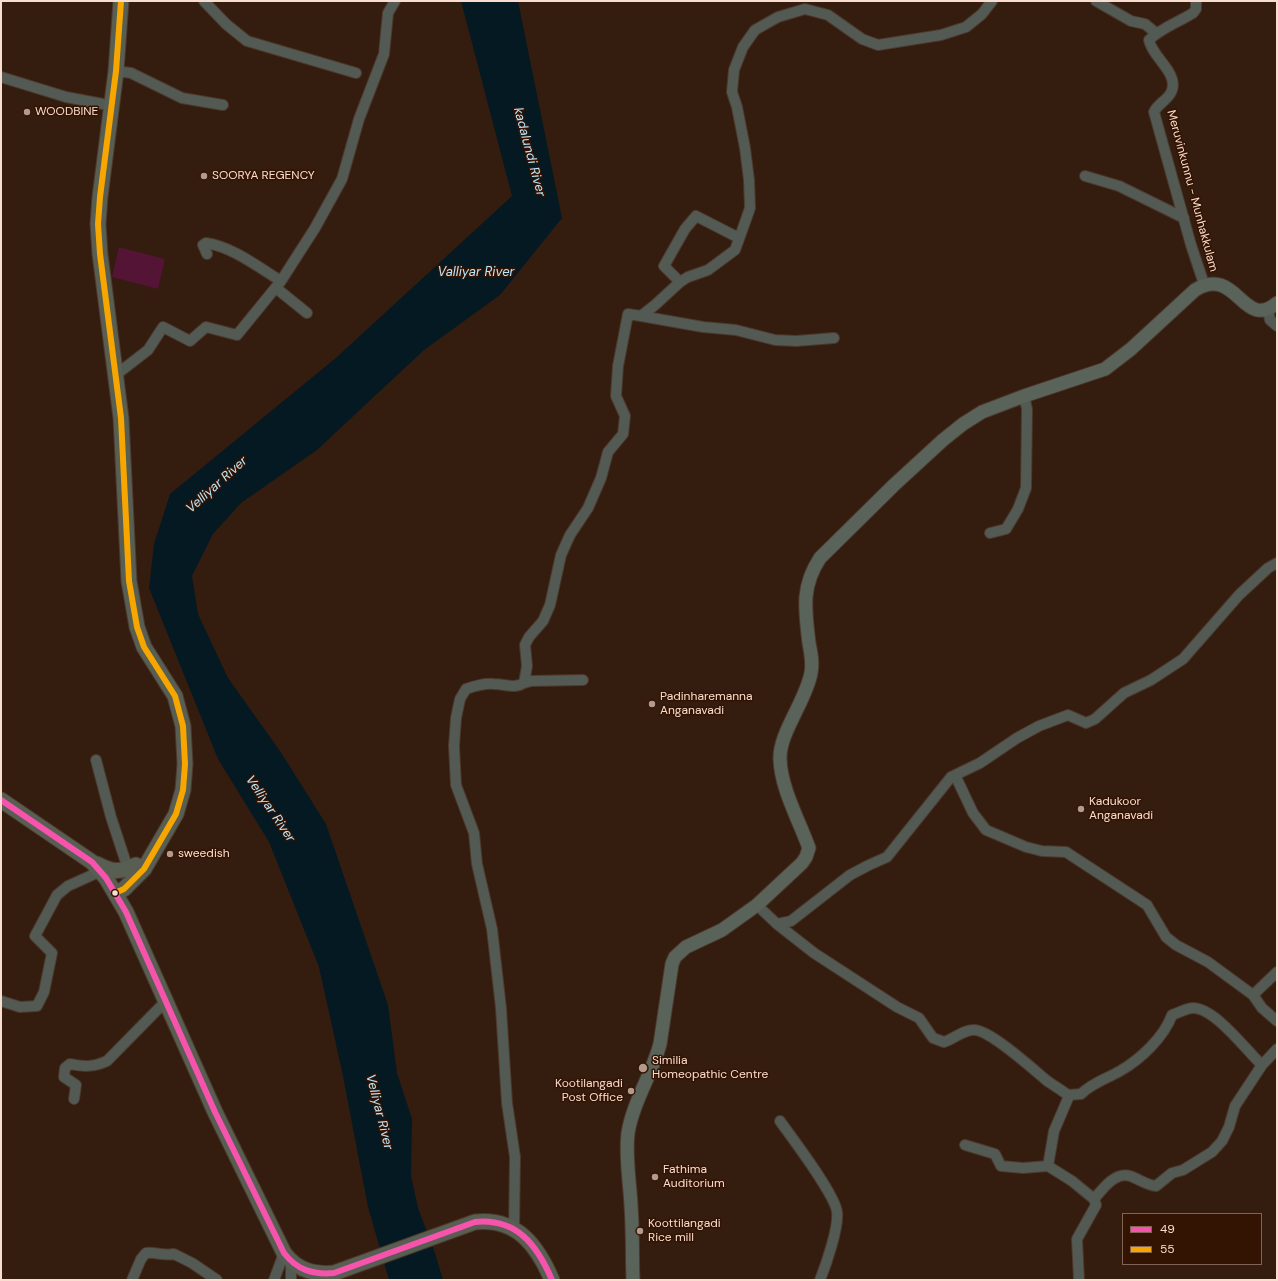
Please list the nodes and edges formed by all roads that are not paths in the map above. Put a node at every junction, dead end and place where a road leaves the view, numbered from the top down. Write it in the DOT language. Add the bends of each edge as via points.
graph roads {
  1 [pos="111,1"];
  2 [pos="121,1"];
  3 [pos="204,1"];
  4 [pos="395,1"];
  5 [pos="992,1"];
  6 [pos="1096,1"];
  7 [pos="1196,1"];
  8 [pos="1156,33"];
  9 [pos="116,70"];
  10 [pos="356,73"];
  11 [pos="1,77"];
  12 [pos="103,104"];
  13 [pos="223,105"];
  14 [pos="1085,176"];
  15 [pos="1184,218"];
  16 [pos="739,238"];
  17 [pos="207,254"];
  18 [pos="680,282"];
  19 [pos="278,284"];
  20 [pos="1204,284"];
  21 [pos="1272,307"];
  22 [pos="307,313"];
  23 [pos="641,316"];
  24 [pos="1277,326"];
  25 [pos="834,338"];
  26 [pos="116,374"];
  27 [pos="1024,396"];
  28 [pos="990,533"];
  29 [pos="1277,563"];
  30 [pos="583,680"];
  31 [pos="524,683"];
  32 [pos="96,760"];
  33 [pos="955,775"];
  34 [pos="1,800"];
  35 [pos="97,866"];
  36 [pos="136,868"];
  37 [pos="113,890"];
  38 [pos="757,905"];
  39 [pos="126,912"];
  40 [pos="777,924"];
  41 [pos="1277,972"];
  42 [pos="1253,995"];
  43 [pos="1,1001"];
  44 [pos="166,1001"];
  45 [pos="1277,1021"];
  46 [pos="1277,1049"];
  47 [pos="1262,1065"];
  48 [pos="1068,1095"];
  49 [pos="74,1099"];
  50 [pos="780,1121"];
  51 [pos="965,1145"];
  52 [pos="1048,1166"];
  53 [pos="1094,1199"];
  54 [pos="514,1230"];
  55 [pos="287,1258"];
  56 [pos="132,1280"];
  57 [pos="217,1280"];
  58 [pos="274,1280"];
  59 [pos="291,1280"];
  60 [pos="552,1280"];
  61 [pos="633,1280"];
  62 [pos="820,1280"];
  63 [pos="1079,1280"];
  1 -- 12 [label="highway"];
  2 -- 9 [label="highway"];
  3 -- 10 [label="street" via="247,41"];
  4 -- 19 [label="street" via="388,13 384,54 360,119 342,179 315,228"];
  5 -- 16 [label="street" via="982,14 966,27 941,35 878,46 862,39 828,15 805,9 778,17 754,30 736,64 732,92 749,180 750,208"];
  6 -- 8 [label="street" via="1131,21 1145,24"];
  7 -- 8 [label="street" via="1193,13"];
  8 -- 15 [label="street, Meruvinkunnu - Munhakkulam" via="1149,40 1150,48 1170,75 1173,84 1172,92 1154,112"];
  9 -- 13 [label="street" via="131,73 182,98"];
  9 -- 26 [label="highway" via="102,171 98,224"];
  11 -- 12 [label="street" via="66,97"];
  12 -- 36 [label="highway" via="89,224 113,416 120,582 128,629 136,651 167,699 175,734 176,763 168,810"];
  14 -- 15 [label="street" via="1119,186"];
  15 -- 20 [label="street, Meruvinkunnu - Munhakkulam"];
  16 -- 18 [label="street" via="735,250 720,262"];
  16 -- 18 [label="street" via="696,216 685,229 664,266"];
  17 -- 19 [label="street" via="203,246 206,243 230,250"];
  18 -- 23 [label="street"];
  19 -- 22 [label="street"];
  19 -- 26 [label="street" via="238,335 206,327 190,340 163,327 148,350"];
  20 -- 21 [label="main road" via="1222,284 1246,304 1261,312"];
  20 -- 27 [label="main road" via="1105,370"];
  21 -- 24 [label="street" via="1270,320"];
  23 -- 25 [label="street" via="736,330 775,340"];
  23 -- 31 [label="street" via="628,314 618,366 616,396 625,416 623,434 608,452 601,478 588,508 570,535 561,555 550,605 543,621 525,645 527,666"];
  26 -- 36 [label="highway" via="121,418 129,581 137,627 144,647 175,696 183,726 185,764 183,790 176,814"];
  27 -- 28 [label="street" via="1027,409 1026,488 1018,509 1006,529"];
  27 -- 38 [label="main road" via="982,412 943,440 846,531 820,558 811,572 805,603 811,672 798,711 782,741 780,757 781,774 809,848 802,863"];
  29 -- 33 [label="street" via="1238,595 1183,659 1151,680 1124,693 1095,719 1086,723 1068,715 1039,726 980,763"];
  30 -- 31 [label="street"];
  31 -- 54 [label="street" via="518,687 493,684 466,689 460,699 456,718 454,746 456,785 474,833 477,864 492,929 515,1157"];
  32 -- 36 [label="street" via="111,818"];
  33 -- 40 [label="street" via="950,777 887,857 850,875 791,921"];
  33 -- 42 [label="street" via="973,813 986,830 1026,847 1066,852 1147,905 1166,937 1208,962"];
  34 -- 35 [label="highway"];
  35 -- 36 [label="highway" via="110,871"];
  35 -- 37 [label="highway"];
  35 -- 43 [label="street" via="57,895 35,936 52,953 44,992 37,1006 20,1007"];
  36 -- 37 [label="highway"];
  36 -- 39 [label="highway"];
  37 -- 39 [label="highway"];
  38 -- 40 [label="street"];
  38 -- 61 [label="main road" via="722,930 686,947 675,957 672,964 657,1056 628,1133"];
  39 -- 44 [label="highway"];
  40 -- 48 [label="street" via="814,953 897,1008 919,1018 933,1038 944,1042 976,1030 1003,1044"];
  41 -- 42 [label="street"];
  42 -- 45 [label="street" via="1262,1008"];
  44 -- 49 [label="street" via="107,1060 96,1066 82,1067 70,1064 65,1068 64,1077 76,1085"];
  44 -- 55 [label="highway" via="215,1112"];
  46 -- 47 [label="street"];
  47 -- 48 [label="street" via="1217,1020 1192,1008 1172,1015 1169,1024 1149,1048 1121,1070 1090,1085 1081,1094"];
  47 -- 53 [label="street" via="1235,1106 1222,1141 1212,1152 1172,1173 1156,1186 1129,1175 1113,1178"];
  48 -- 52 [label="street" via="1068,1102 1060,1113 1054,1131"];
  50 -- 62 [label="street" via="821,1180 837,1211 832,1241"];
  51 -- 52 [label="street" via="995,1154 1002,1166"];
  52 -- 53 [label="street"];
  53 -- 63 [label="street" via="1096,1205 1078,1239"];
  54 -- 55 [label="highway" via="507,1225 490,1221 475,1222 334,1273 318,1274 302,1269"];
  54 -- 60 [label="highway" via="522,1234 534,1247"];
  55 -- 58 [label="street"];
  55 -- 59 [label="street"];
  56 -- 57 [label="street" via="141,1259 146,1253 153,1252 165,1256 174,1254"];
}
